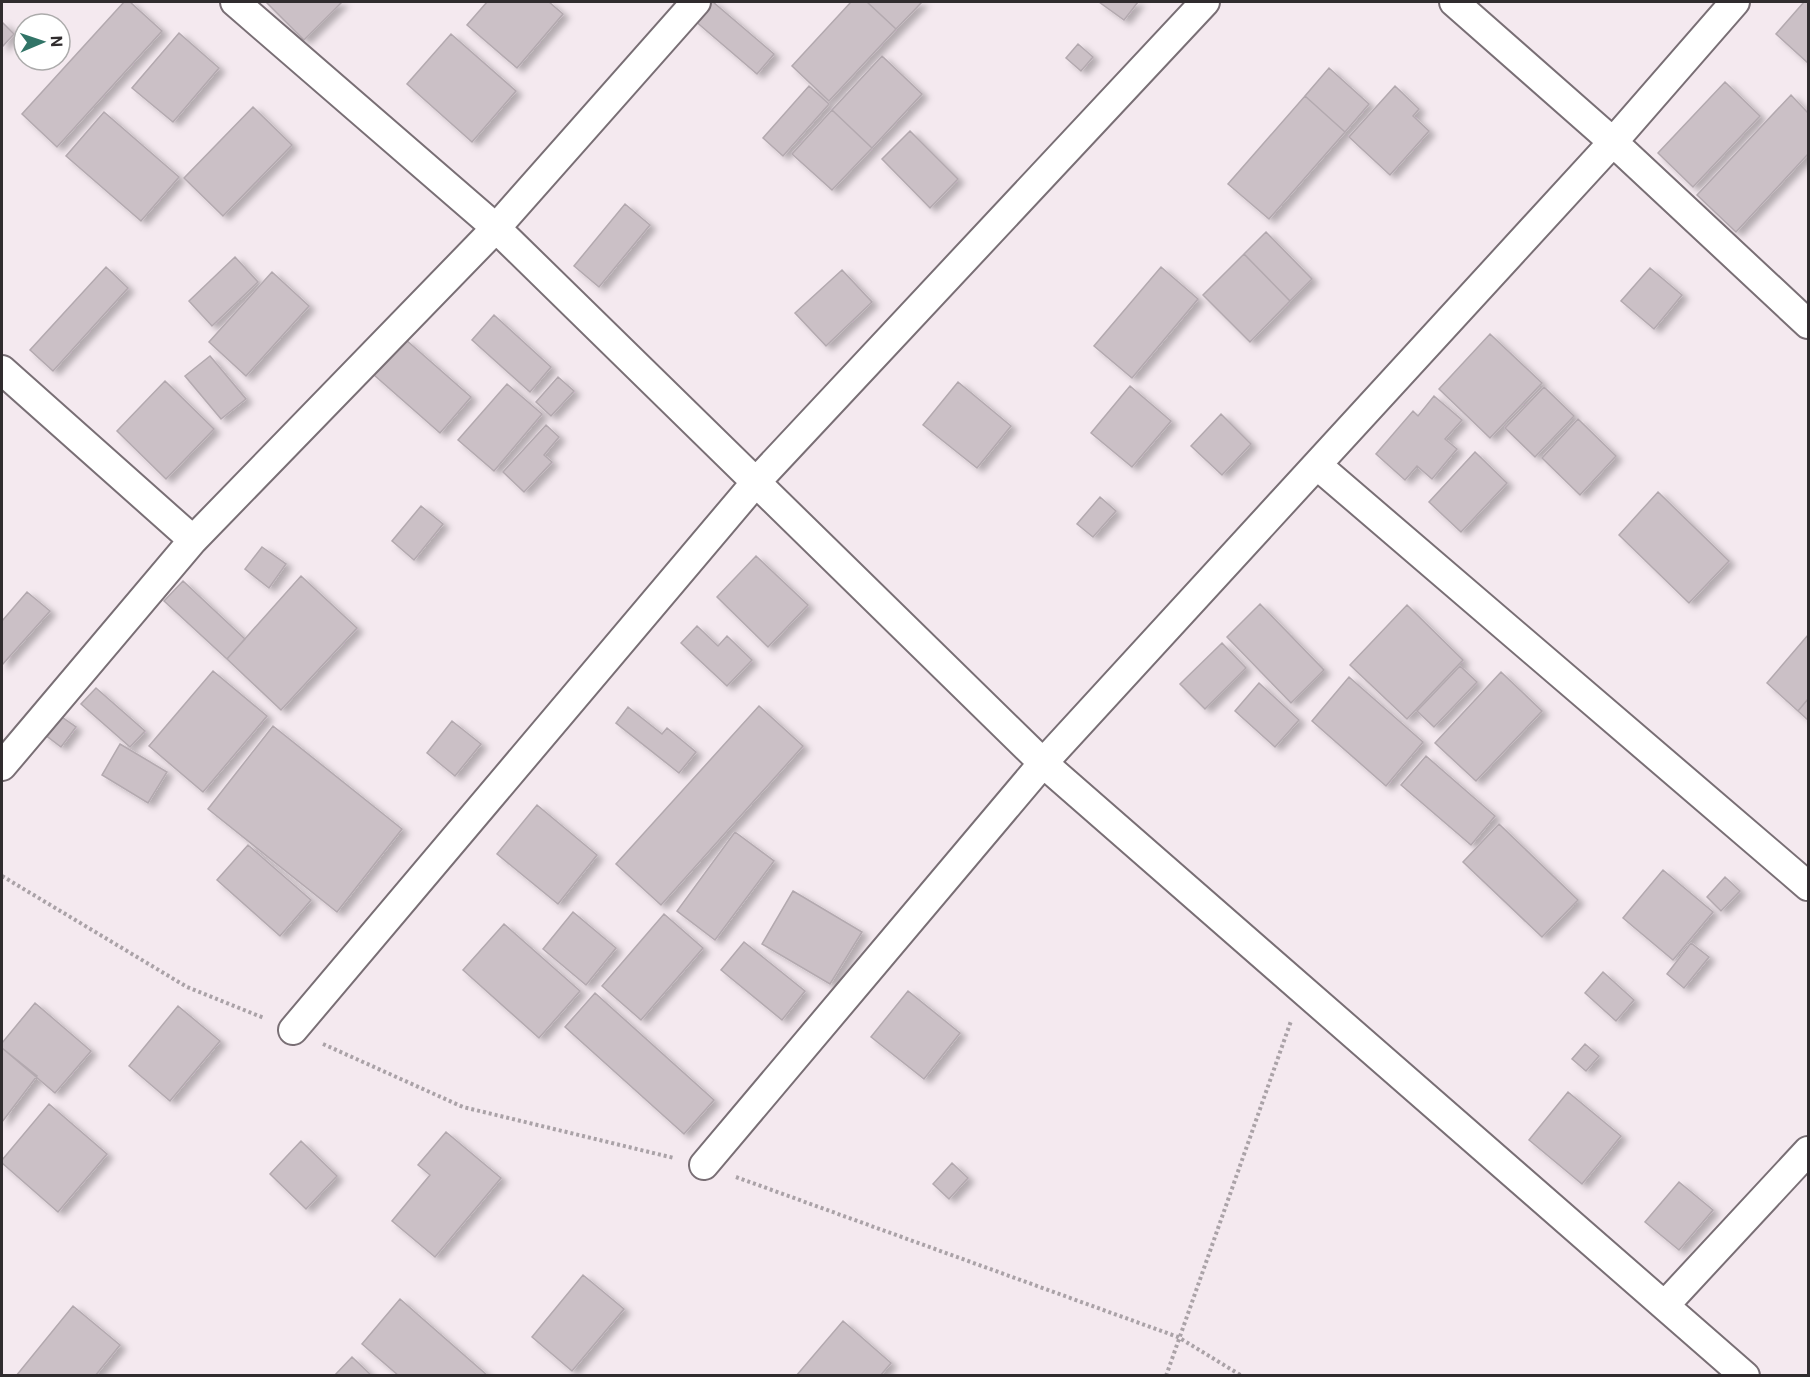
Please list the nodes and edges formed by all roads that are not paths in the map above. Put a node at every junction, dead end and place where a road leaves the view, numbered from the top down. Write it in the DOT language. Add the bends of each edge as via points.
graph roads {
  1 [pos="235,2"];
  2 [pos="696,2"];
  3 [pos="1205,2"];
  4 [pos="1454,2"];
  5 [pos="1735,2"];
  6 [pos="1613,142"];
  7 [pos="496,228"];
  8 [pos="1809,324"];
  9 [pos="2,370"];
  10 [pos="1317,465"];
  11 [pos="756,482"];
  12 [pos="193,540"];
  13 [pos="1043,763"];
  14 [pos="2,766"];
  15 [pos="1809,886"];
  16 [pos="292,1030"];
  17 [pos="1809,1151"];
  18 [pos="704,1165"];
  19 [pos="1665,1305"];
  20 [pos="1745,1376"];
  1 -- 7 [label="street"];
  2 -- 7 [label="street"];
  3 -- 11 [label="street"];
  4 -- 6 [label="street"];
  5 -- 6 [label="street"];
  6 -- 8 [label="street"];
  6 -- 10 [label="street"];
  7 -- 11 [label="street"];
  7 -- 12 [label="street"];
  9 -- 12 [label="street"];
  10 -- 13 [label="street"];
  10 -- 15 [label="street"];
  11 -- 13 [label="street"];
  11 -- 16 [label="street"];
  12 -- 14 [label="street"];
  13 -- 18 [label="street"];
  13 -- 19 [label="street"];
  17 -- 19 [label="street"];
  19 -- 20 [label="street"];
}
